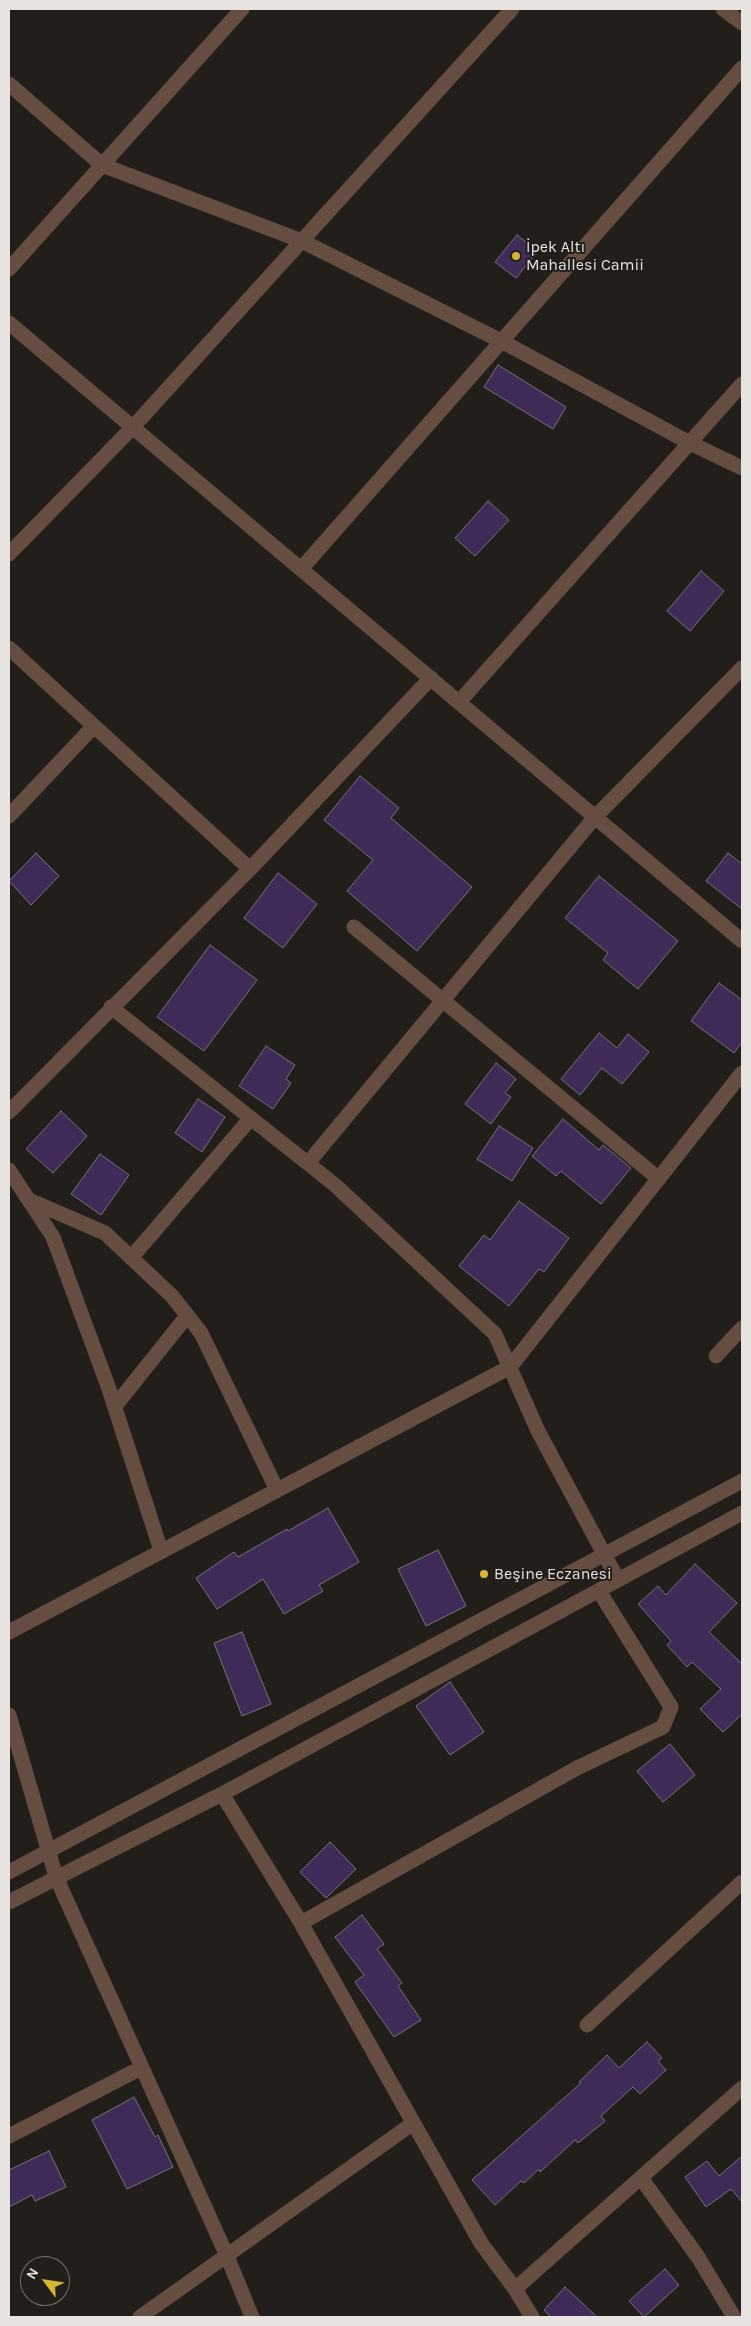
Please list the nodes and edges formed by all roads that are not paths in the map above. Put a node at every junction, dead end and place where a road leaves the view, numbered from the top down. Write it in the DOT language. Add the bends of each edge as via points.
graph roads {
  1 [pos="242,9"];
  2 [pos="512,9"];
  3 [pos="723,9"];
  4 [pos="742,23"];
  5 [pos="742,68"];
  6 [pos="9,84"];
  7 [pos="102,165"];
  8 [pos="302,240"];
  9 [pos="9,269"];
  10 [pos="9,323"];
  11 [pos="503,342"];
  12 [pos="742,384"];
  13 [pos="132,427"];
  14 [pos="690,443"];
  15 [pos="742,468"];
  16 [pos="9,554"];
  17 [pos="301,569"];
  18 [pos="9,648"];
  19 [pos="742,668"];
  20 [pos="431,678"];
  21 [pos="458,702"];
  22 [pos="93,727"];
  23 [pos="9,816"];
  24 [pos="595,817"];
  25 [pos="250,869"];
  26 [pos="354,927"];
  27 [pos="742,941"];
  28 [pos="443,1001"];
  29 [pos="112,1006"];
  30 [pos="742,1074"];
  31 [pos="9,1112"];
  32 [pos="251,1118"];
  33 [pos="308,1164"];
  34 [pos="9,1170"];
  35 [pos="659,1179"];
  36 [pos="31,1201"];
  37 [pos="131,1258"];
  38 [pos="187,1316"];
  39 [pos="742,1328"];
  40 [pos="716,1356"];
  41 [pos="510,1367"];
  42 [pos="115,1406"];
  43 [pos="742,1482"];
  44 [pos="276,1490"];
  45 [pos="742,1513"];
  46 [pos="161,1551"];
  47 [pos="605,1555"];
  48 [pos="618,1580"];
  49 [pos="600,1591"];
  50 [pos="9,1632"];
  51 [pos="9,1715"];
  52 [pos="222,1794"];
  53 [pos="49,1851"];
  54 [pos="9,1872"];
  55 [pos="56,1877"];
  56 [pos="742,1882"];
  57 [pos="9,1902"];
  58 [pos="301,1923"];
  59 [pos="586,2025"];
  60 [pos="141,2068"];
  61 [pos="742,2088"];
  62 [pos="412,2124"];
  63 [pos="9,2136"];
  64 [pos="642,2178"];
  65 [pos="227,2256"];
  66 [pos="515,2289"];
  67 [pos="140,2317"];
  68 [pos="252,2317"];
  69 [pos="532,2317"];
  70 [pos="734,2317"];
  1 -- 7 [label="street"];
  2 -- 8 [label="street"];
  3 -- 4 [label="street"];
  5 -- 11 [label="street"];
  6 -- 7 [label="street"];
  7 -- 8 [label="street"];
  7 -- 9 [label="street"];
  8 -- 11 [label="street"];
  8 -- 13 [label="street"];
  10 -- 13 [label="street"];
  11 -- 14 [label="street"];
  11 -- 17 [label="street"];
  12 -- 14 [label="street"];
  13 -- 16 [label="street"];
  13 -- 17 [label="street"];
  14 -- 15 [label="street"];
  14 -- 21 [label="street"];
  17 -- 20 [label="street"];
  18 -- 22 [label="street"];
  19 -- 24 [label="street"];
  20 -- 21 [label="street"];
  20 -- 25 [label="street"];
  21 -- 24 [label="street"];
  22 -- 23 [label="street"];
  22 -- 25 [label="street"];
  24 -- 27 [label="street"];
  24 -- 28 [label="street"];
  25 -- 29 [label="street"];
  26 -- 28 [label="street"];
  28 -- 33 [label="street"];
  28 -- 35 [label="street"];
  29 -- 31 [label="street"];
  29 -- 32 [label="street"];
  30 -- 35 [label="street"];
  32 -- 33 [label="street"];
  32 -- 37 [label="street"];
  33 -- 41 [label="street" via="335,1185 495,1334"];
  34 -- 36 [label="street"];
  35 -- 41 [label="street"];
  36 -- 37 [label="street" via="105,1233"];
  36 -- 42 [label="street" via="53,1237"];
  37 -- 38 [label="street" via="172,1296"];
  38 -- 42 [label="street"];
  38 -- 44 [label="street" via="201,1333"];
  39 -- 40 [label="street"];
  41 -- 44 [label="street"];
  41 -- 47 [label="street" via="538,1431"];
  42 -- 46 [label="street"];
  43 -- 47 [label="street"];
  44 -- 46 [label="street"];
  45 -- 48 [label="street"];
  46 -- 50 [label="street"];
  47 -- 48 [label="street"];
  47 -- 53 [label="street"];
  48 -- 49 [label="street"];
  49 -- 52 [label="street"];
  49 -- 58 [label="street" via="671,1708 663,1727 577,1768"];
  51 -- 53 [label="street"];
  52 -- 55 [label="street"];
  52 -- 58 [label="street"];
  53 -- 54 [label="street"];
  53 -- 55 [label="street"];
  55 -- 57 [label="street"];
  55 -- 60 [label="street"];
  56 -- 59 [label="street"];
  58 -- 62 [label="street"];
  60 -- 63 [label="street"];
  60 -- 65 [label="street"];
  61 -- 64 [label="street"];
  62 -- 65 [label="street"];
  62 -- 66 [label="street" via="481,2242"];
  64 -- 66 [label="street"];
  64 -- 70 [label="street" via="698,2257"];
  65 -- 67 [label="street"];
  65 -- 68 [label="street"];
  66 -- 69 [label="street"];
}
